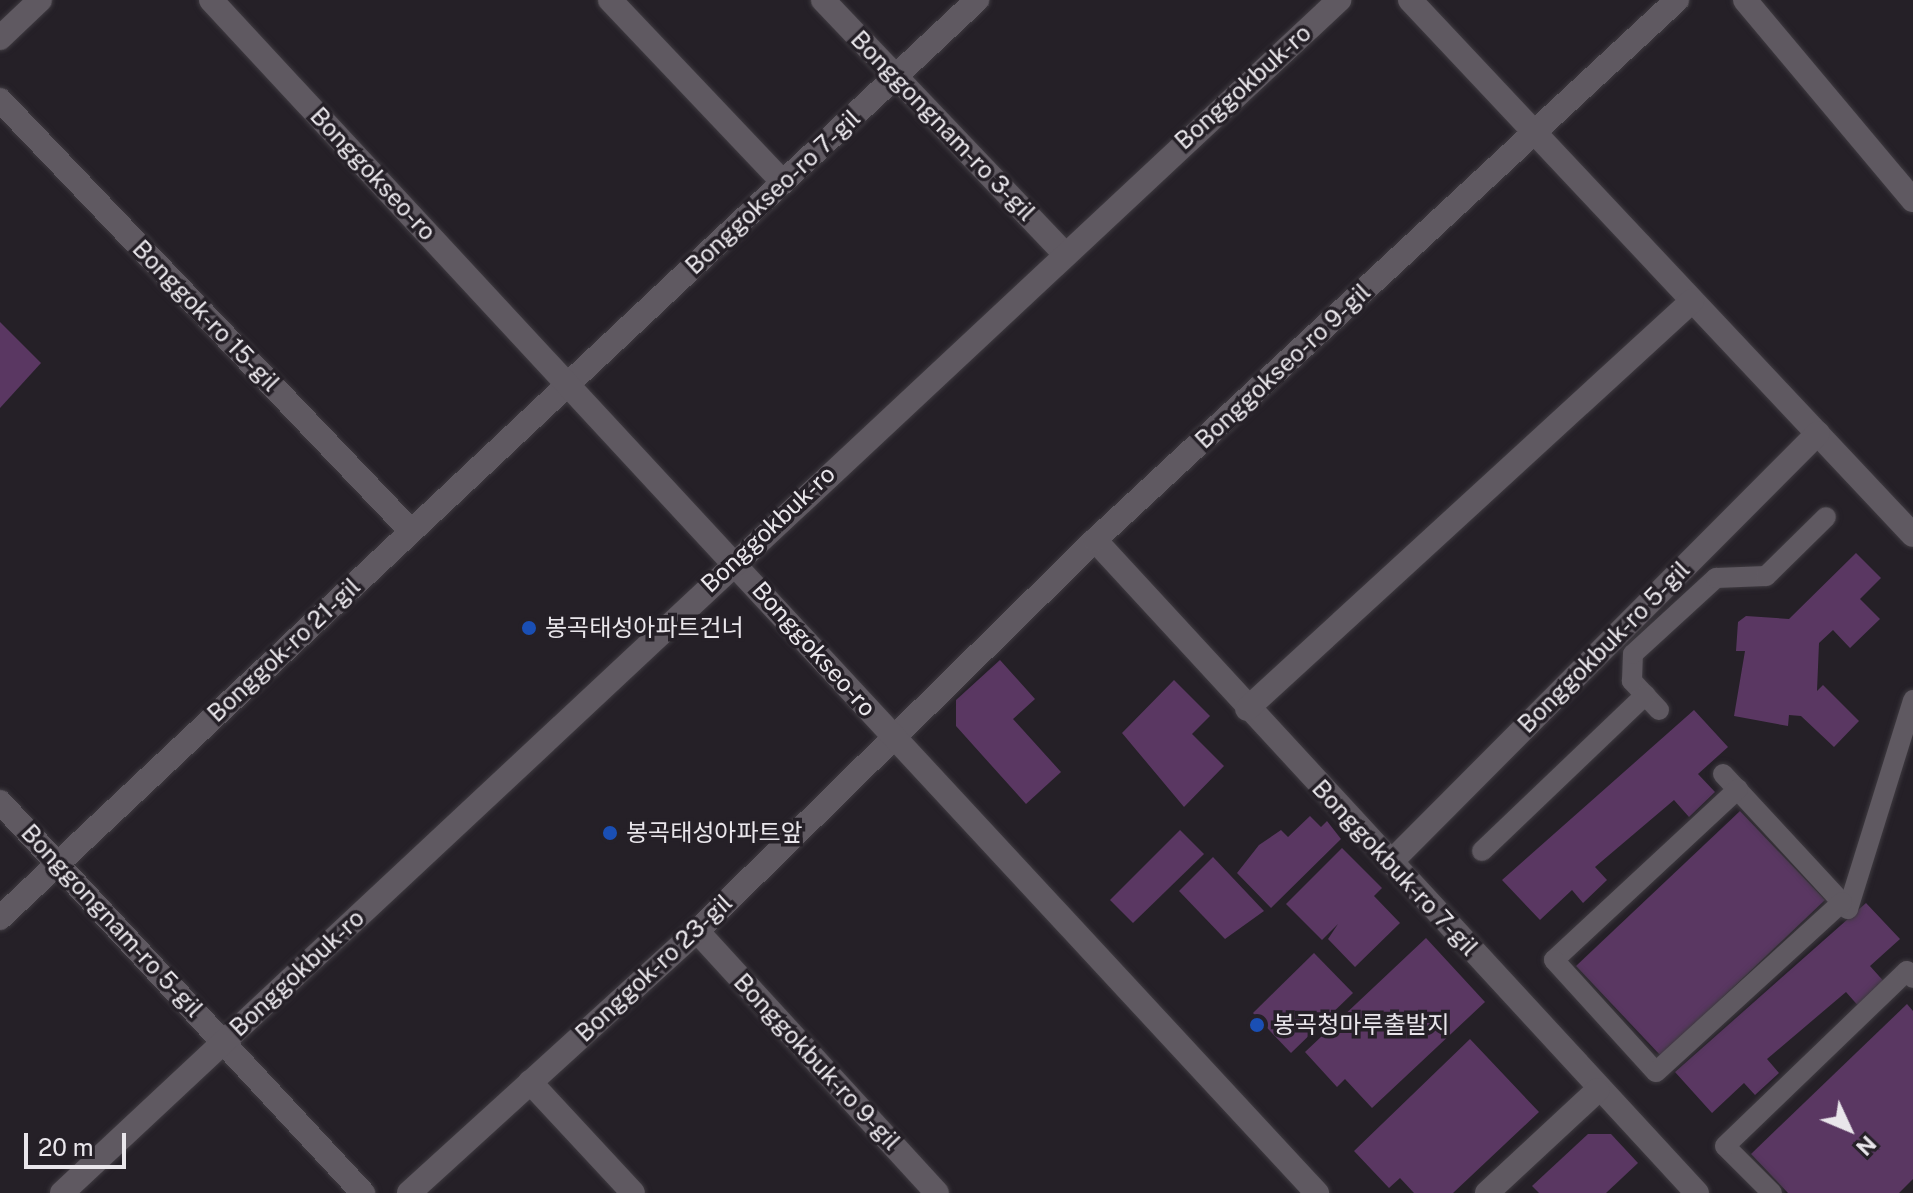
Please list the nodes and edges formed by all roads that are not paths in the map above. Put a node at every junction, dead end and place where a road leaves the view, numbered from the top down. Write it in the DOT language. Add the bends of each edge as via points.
graph roads {
  1 [pos="40,0"];
  2 [pos="211,0"];
  3 [pos="610,0"];
  4 [pos="823,0"];
  5 [pos="977,0"];
  6 [pos="1339,0"];
  7 [pos="1410,0"];
  8 [pos="1677,0"];
  9 [pos="1745,0"];
  10 [pos="0,38"];
  11 [pos="895,77"];
  12 [pos="0,100"];
  13 [pos="1535,133"];
  14 [pos="783,182"];
  15 [pos="1913,200"];
  16 [pos="1063,252"];
  17 [pos="1692,301"];
  18 [pos="569,383"];
  19 [pos="1818,433"];
  20 [pos="1826,517"];
  21 [pos="411,531"];
  22 [pos="1913,535"];
  23 [pos="1095,540"];
  24 [pos="734,561"];
  25 [pos="1912,706"];
  26 [pos="1247,709"];
  27 [pos="892,735"];
  28 [pos="1723,774"];
  29 [pos="1738,789"];
  30 [pos="0,802"];
  31 [pos="1482,851"];
  32 [pos="1391,862"];
  33 [pos="57,864"];
  34 [pos="1842,902"];
  35 [pos="0,918"];
  36 [pos="697,931"];
  37 [pos="1913,978"];
  38 [pos="225,1041"];
  39 [pos="530,1082"];
  40 [pos="1598,1090"];
  41 [pos="62,1193"];
  42 [pos="363,1193"];
  43 [pos="409,1193"];
  44 [pos="633,1193"];
  45 [pos="937,1193"];
  46 [pos="1317,1193"];
  47 [pos="1487,1193"];
  48 [pos="1697,1193"];
  49 [pos="1772,1193"];
  1 -- 10 [label="street"];
  2 -- 18 [label="street, Bonggokseo-ro"];
  3 -- 14 [label="street"];
  4 -- 11 [label="street, Bonggongnam-ro 3-gil"];
  5 -- 11 [label="street, Bonggokseo-ro 7-gil"];
  6 -- 16 [label="street, Bonggokbuk-ro"];
  7 -- 13 [label="street"];
  8 -- 13 [label="street, Bonggokseo-ro 9-gil"];
  9 -- 15 [label="street"];
  11 -- 14 [label="street, Bonggokseo-ro 7-gil"];
  11 -- 16 [label="street, Bonggongnam-ro 3-gil"];
  12 -- 21 [label="street, Bonggok-ro 15-gil"];
  13 -- 17 [label="street"];
  13 -- 23 [label="street, Bonggokseo-ro 9-gil"];
  14 -- 18 [label="street, Bonggokseo-ro 7-gil"];
  16 -- 24 [label="street, Bonggokbuk-ro"];
  17 -- 19 [label="street"];
  17 -- 26 [label="street"];
  18 -- 21 [label="street, Bonggok-ro 21-gil"];
  18 -- 24 [label="street, Bonggokseo-ro"];
  19 -- 22 [label="street"];
  19 -- 32 [label="street, Bonggokbuk-ro 5-gil"];
  20 -- 31 [label="lane" via="1766,576 1716,578 1633,654 1632,681 1652,703"];
  21 -- 33 [label="street, Bonggok-ro 21-gil"];
  23 -- 26 [label="street, Bonggokbuk-ro 7-gil"];
  23 -- 27 [label="street, Bonggokseo-ro 9-gil"];
  24 -- 27 [label="street, Bonggokseo-ro"];
  24 -- 38 [label="street, Bonggokbuk-ro"];
  25 -- 34 [label="lane" via="1848,909"];
  26 -- 32 [label="street, Bonggokbuk-ro 7-gil"];
  27 -- 36 [label="street, Bonggok-ro 23-gil"];
  27 -- 46 [label="street, Bonggokseo-ro"];
  28 -- 29 [label="lane"];
  29 -- 34 [label="lane"];
  29 -- 34 [label="lane" via="1554,960 1656,1072"];
  30 -- 33 [label="street, Bonggongnam-ro 5-gil"];
  32 -- 40 [label="street, Bonggokbuk-ro 7-gil"];
  33 -- 35 [label="street, Bonggok-ro 21-gil"];
  33 -- 38 [label="street, Bonggongnam-ro 5-gil"];
  36 -- 39 [label="street, Bonggok-ro 23-gil"];
  36 -- 45 [label="street, Bonggokbuk-ro 9-gil"];
  37 -- 49 [label="lane" via="1907,971 1725,1146"];
  38 -- 41 [label="street, Bonggokbuk-ro"];
  38 -- 42 [label="street, Bonggongnam-ro 5-gil"];
  39 -- 43 [label="street, Bonggok-ro 23-gil"];
  39 -- 44 [label="street"];
  40 -- 47 [label="street"];
  40 -- 48 [label="street, Bonggokbuk-ro 7-gil"];
}
